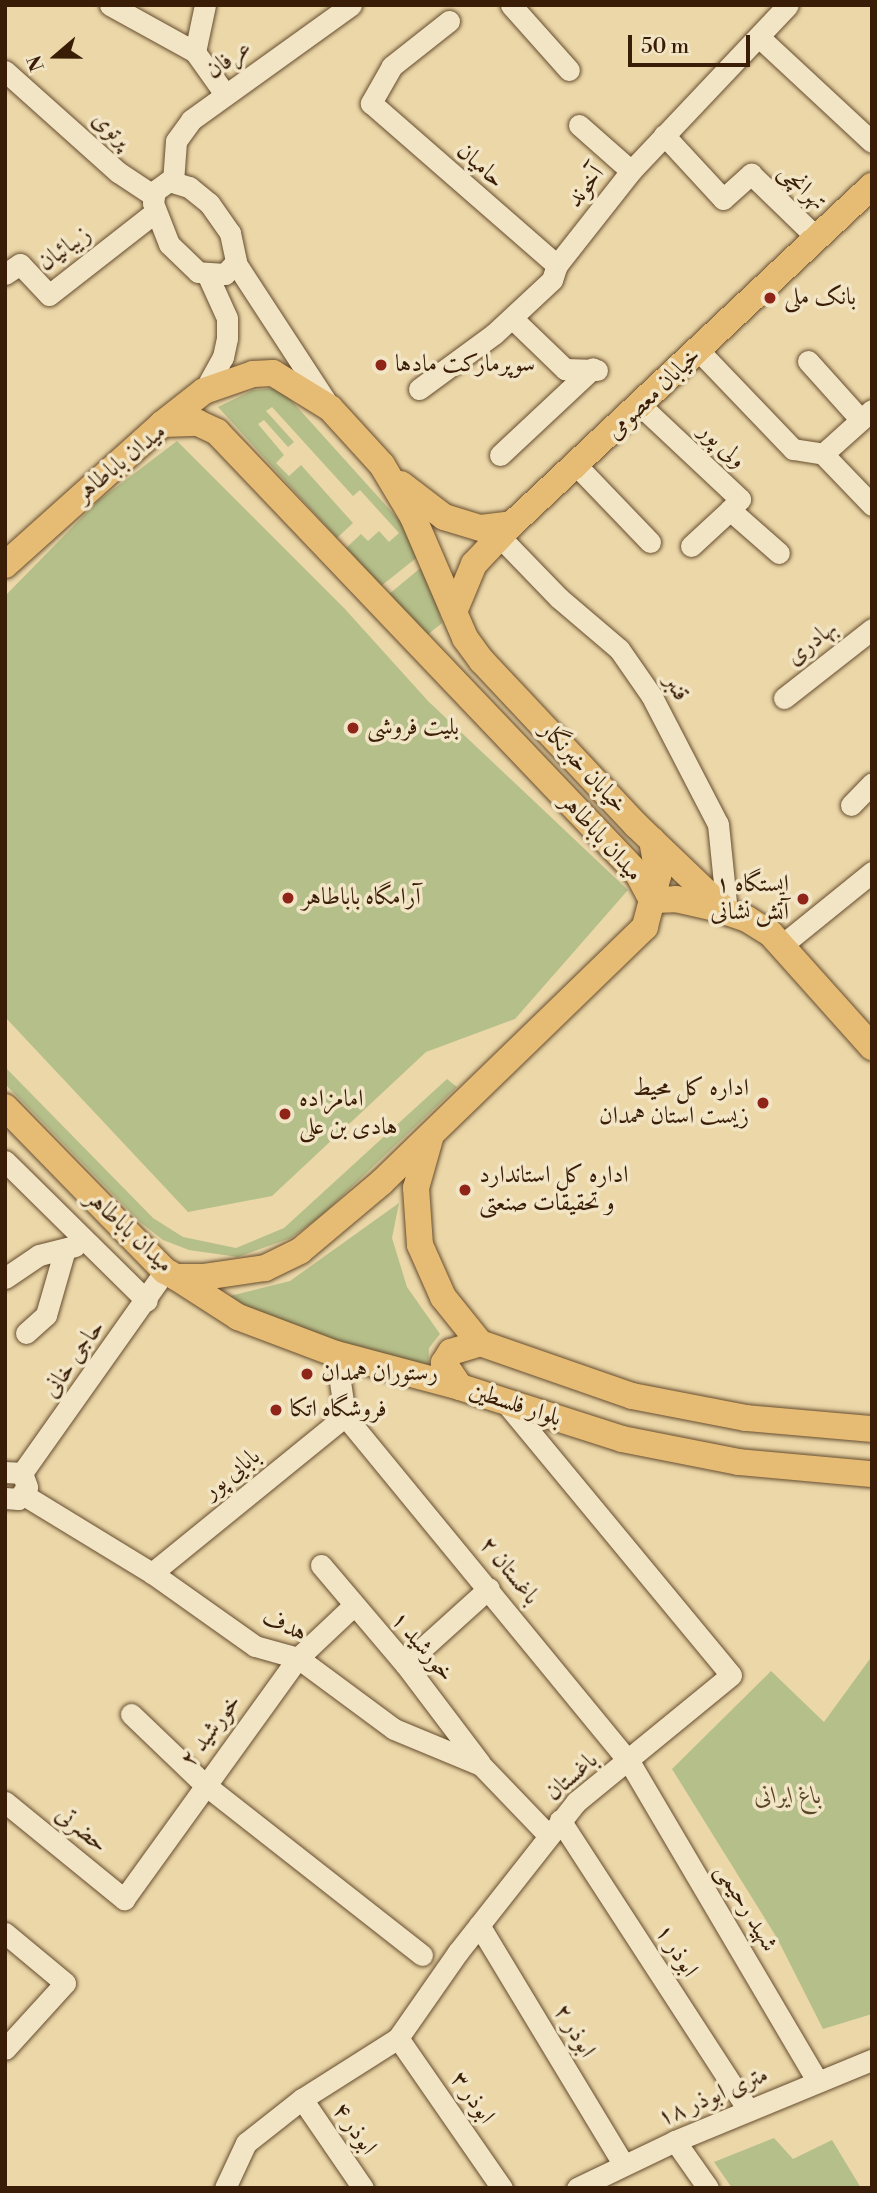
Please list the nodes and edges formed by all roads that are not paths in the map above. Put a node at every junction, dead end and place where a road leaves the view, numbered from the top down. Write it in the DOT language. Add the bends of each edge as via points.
graph roads {
  1 [pos="110,5"];
  2 [pos="205,5"];
  3 [pos="351,5"];
  4 [pos="511,5"];
  5 [pos="788,5"];
  6 [pos="449,21"];
  7 [pos="760,37"];
  8 [pos="195,52"];
  9 [pos="5,71"];
  10 [pos="569,71"];
  11 [pos="225,94"];
  12 [pos="579,125"];
  13 [pos="664,135"];
  14 [pos="872,142"];
  15 [pos="631,171"];
  16 [pos="173,182"];
  17 [pos="872,186"];
  18 [pos="154,205"];
  19 [pos="817,238"];
  20 [pos="235,262"];
  21 [pos="557,265"];
  22 [pos="7,271"];
  23 [pos="208,276"];
  24 [pos="512,317"];
  25 [pos="699,351"];
  26 [pos="808,361"];
  27 [pos="419,389"];
  28 [pos="204,391"];
  29 [pos="641,406"];
  30 [pos="330,408"];
  31 [pos="866,415"];
  32 [pos="162,424"];
  33 [pos="823,454"];
  34 [pos="500,455"];
  35 [pos="382,465"];
  36 [pos="578,467"];
  37 [pos="872,505"];
  38 [pos="730,510"];
  39 [pos="506,531"];
  40 [pos="650,542"];
  41 [pos="691,545"];
  42 [pos="779,553"];
  43 [pos="5,565"];
  44 [pos="454,612"];
  45 [pos="872,629"];
  46 [pos="784,698"];
  47 [pos="872,783"];
  48 [pos="851,805"];
  49 [pos="652,840"];
  50 [pos="872,872"];
  51 [pos="652,900"];
  52 [pos="727,912"];
  53 [pos="782,945"];
  54 [pos="872,1047"];
  55 [pos="5,1107"];
  56 [pos="432,1133"];
  57 [pos="5,1160"];
  58 [pos="87,1242"];
  59 [pos="65,1249"];
  60 [pos="171,1274"];
  61 [pos="5,1279"];
  62 [pos="147,1301"];
  63 [pos="26,1333"];
  64 [pos="480,1343"];
  65 [pos="336,1354"];
  66 [pos="460,1387"];
  67 [pos="504,1401"];
  68 [pos="345,1416"];
  69 [pos="872,1429"];
  70 [pos="872,1474"];
  71 [pos="14,1484"];
  72 [pos="321,1565"];
  73 [pos="152,1573"];
  74 [pos="489,1588"];
  75 [pos="353,1606"];
  76 [pos="298,1658"];
  77 [pos="405,1664"];
  78 [pos="131,1714"];
  79 [pos="630,1763"];
  80 [pos="481,1765"];
  81 [pos="204,1783"];
  82 [pos="5,1802"];
  83 [pos="555,1828"];
  84 [pos="124,1899"];
  85 [pos="479,1925"];
  86 [pos="5,1933"];
  87 [pos="422,1955"];
  88 [pos="398,2038"];
  89 [pos="5,2049"];
  90 [pos="872,2060"];
  91 [pos="817,2080"];
  92 [pos="302,2099"];
  93 [pos="748,2110"];
  94 [pos="675,2141"];
  95 [pos="623,2164"];
  96 [pos="225,2188"];
  97 [pos="363,2188"];
  98 [pos="502,2188"];
  99 [pos="577,2188"];
  100 [pos="708,2188"];
  1 -- 8 [label="street"];
  2 -- 8 [label="street"];
  3 -- 11 [label="street, عرفان"];
  4 -- 10 [label="street"];
  5 -- 7 [label="street, آخوند"];
  6 -- 21 [label="street, حامیان" via="391,66 371,103"];
  7 -- 13 [label="street, آخوند"];
  7 -- 14 [label="street"];
  8 -- 11 [label="street"];
  9 -- 18 [label="street, پرتوی"];
  11 -- 16 [label="street, عرفان" via="191,120 176,141"];
  12 -- 15 [label="street"];
  13 -- 15 [label="street, آخوند"];
  13 -- 19 [label="street, تهرانچی" via="723,200 751,174"];
  15 -- 21 [label="street, آخوند"];
  16 -- 18 [label="street" via="159,185"];
  16 -- 20 [label="street" via="189,187 209,203 230,233"];
  17 -- 19 [label="main road, خیابان معصومی"];
  18 -- 22 [label="street, زیبائیان" via="49,295 20,264"];
  18 -- 23 [label="street, پرتوی" via="181,261"];
  19 -- 25 [label="main road, خیابان معصومی"];
  20 -- 23 [label="street" via="225,274"];
  20 -- 30 [label="street"];
  21 -- 24 [label="street, آخوند" via="552,280"];
  23 -- 28 [label="street" via="226,318 227,338 223,357"];
  24 -- 27 [label="street, آخوند"];
  24 -- 34 [label="street" via="565,369 599,371"];
  25 -- 29 [label="main road, خیابان معصومی"];
  25 -- 33 [label="street" via="793,449"];
  26 -- 31 [label="street"];
  28 -- 30 [label="main road" via="235,378 273,373"];
  28 -- 32 [label="main road"];
  29 -- 36 [label="main road, خیابان معصومی"];
  29 -- 38 [label="street, ولی پور" via="740,499"];
  30 -- 35 [label="main road"];
  31 -- 33 [label="street"];
  32 -- 43 [label="main road, میدان باباطاهر"];
  32 -- 51 [label="main road, میدان باباطاهر" via="198,423 217,432 638,874"];
  33 -- 37 [label="street"];
  35 -- 39 [label="main road" via="444,517"];
  35 -- 44 [label="main road, خیابان خبرنگار" via="413,517"];
  36 -- 39 [label="main road, خیابان معصومی"];
  36 -- 40 [label="street"];
  38 -- 41 [label="street"];
  38 -- 42 [label="street, ولی پور"];
  39 -- 44 [label="main road, خیابان معصومی" via="474,564"];
  39 -- 52 [label="street, قنبر" via="559,598 619,649 651,695 718,824"];
  44 -- 49 [label="main road, خیابان خبرنگار" via="482,661"];
  45 -- 46 [label="street, بهادری"];
  47 -- 48 [label="street"];
  49 -- 51 [label="main road" via="658,875"];
  49 -- 52 [label="main road, خیابان خبرنگار"];
  50 -- 53 [label="street"];
  51 -- 52 [label="main road, خیابان خبرنگار" via="676,899"];
  51 -- 56 [label="main road, میدان باباطاهر" via="645,927"];
  52 -- 53 [label="main road, خیابان خبرنگار" via="747,919"];
  53 -- 54 [label="main road, خیابان خبرنگار"];
  55 -- 60 [label="main road, میدان باباطاهر"];
  56 -- 60 [label="main road, میدان باباطاهر" via="300,1251 265,1268 234,1275"];
  56 -- 64 [label="main road, بلوار فلسطین" via="416,1188 421,1245 443,1297"];
  57 -- 58 [label="street"];
  58 -- 59 [label="street"];
  58 -- 62 [label="street"];
  59 -- 61 [label="street" via="39,1255"];
  59 -- 63 [label="street" via="46,1315"];
  60 -- 62 [label="street, حاجی خانی"];
  60 -- 65 [label="main road, بلوار فلسطین" via="238,1317"];
  62 -- 71 [label="street, حاجی خانی"];
  64 -- 66 [label="main road" via="450,1352 444,1363"];
  64 -- 69 [label="main road, بلوار فلسطین" via="632,1396 746,1418"];
  65 -- 66 [label="main road, بلوار فلسطین"];
  65 -- 68 [label="street"];
  66 -- 67 [label="main road, بلوار فلسطین"];
  67 -- 70 [label="main road, بلوار فلسطین" via="622,1439 740,1462"];
  67 -- 79 [label="street, باغستان" via="732,1675"];
  68 -- 73 [label="street, بابایی پور"];
  68 -- 74 [label="street, باغستان ۲"];
  71 -- 73 [label="street, هدف"];
  72 -- 75 [label="street, خورشید ۱"];
  73 -- 76 [label="street, هدف" via="255,1646"];
  74 -- 77 [label="street"];
  74 -- 79 [label="street, باغستان ۲"];
  75 -- 76 [label="street, خورشید ۲"];
  75 -- 77 [label="street, خورشید ۱"];
  76 -- 80 [label="street, هدف" via="394,1729"];
  76 -- 81 [label="street, خورشید ۲"];
  77 -- 80 [label="street, خورشید ۱"];
  78 -- 81 [label="street"];
  79 -- 83 [label="street, باغستان"];
  79 -- 91 [label="street, شهید رحیمی"];
  80 -- 83 [label="street, هدف"];
  81 -- 84 [label="street, خورشید ۲"];
  81 -- 87 [label="street"];
  82 -- 84 [label="street, حضرتی"];
  83 -- 85 [label="street, باغستان"];
  83 -- 93 [label="street, ابوذر ۱"];
  85 -- 88 [label="street, باغستان"];
  85 -- 95 [label="street, ابوذر ۲"];
  86 -- 89 [label="street" via="65,1983"];
  88 -- 92 [label="street, باغستان"];
  88 -- 98 [label="street, ابوذر ۳"];
  90 -- 91 [label="street, ۱۸ متری ابوذر"];
  91 -- 93 [label="street, ۱۸ متری ابوذر"];
  92 -- 96 [label="street, باغستان" via="246,2143"];
  92 -- 97 [label="street, ابوذر ۴"];
  93 -- 94 [label="street, ۱۸ متری ابوذر"];
  94 -- 95 [label="street, ۱۸ متری ابوذر"];
  94 -- 100 [label="street"];
  95 -- 99 [label="street, ۱۸ متری ابوذر"];
}
